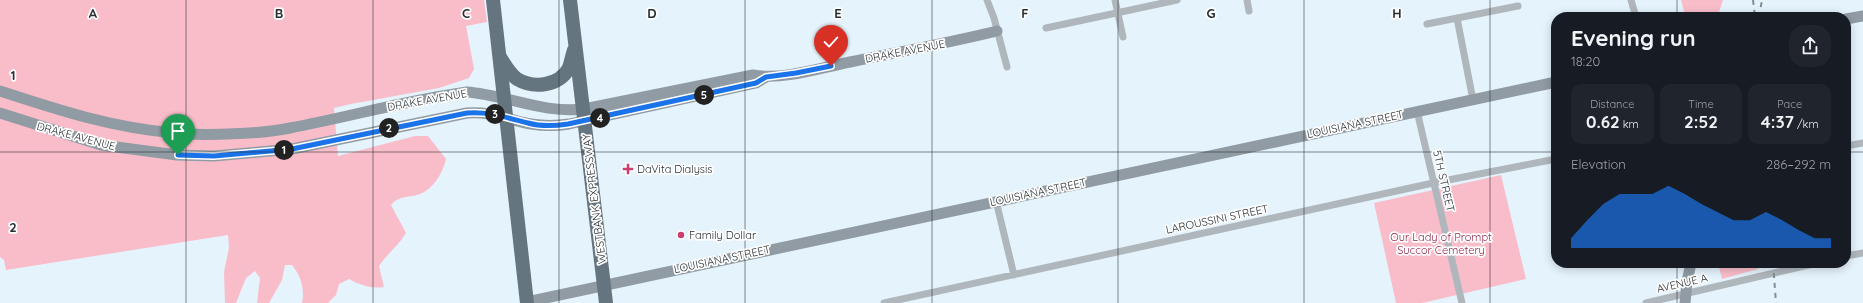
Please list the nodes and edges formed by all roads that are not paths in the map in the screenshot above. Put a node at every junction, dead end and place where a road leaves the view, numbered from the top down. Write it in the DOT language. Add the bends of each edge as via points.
graph roads {
  1 [pos="493,0"];
  2 [pos="570,0"];
  3 [pos="987,0"];
  4 [pos="1115,0"];
  5 [pos="1177,0"];
  6 [pos="1246,0"];
  7 [pos="1631,0"];
  8 [pos="1518,6"];
  9 [pos="1249,11"];
  10 [pos="1635,12"];
  11 [pos="1118,13"];
  12 [pos="1863,16"];
  13 [pos="1457,18"];
  14 [pos="1851,18"];
  15 [pos="1427,24"];
  16 [pos="1046,28"];
  17 [pos="997,31"];
  18 [pos="1123,37"];
  19 [pos="576,45"];
  20 [pos="499,55"];
  21 [pos="1007,67"];
  22 [pos="1551,83"];
  23 [pos="0,91"];
  24 [pos="504,97"];
  25 [pos="1473,100"];
  26 [pos="1417,111"];
  27 [pos="0,113"];
  28 [pos="584,115"];
  29 [pos="506,117"];
  30 [pos="1863,143"];
  31 [pos="1851,145"];
  32 [pos="1551,160"];
  33 [pos="1433,183"];
  34 [pos="996,201"];
  35 [pos="1863,253"];
  36 [pos="1851,255"];
  37 [pos="1690,268"];
  38 [pos="1798,268"];
  39 [pos="1014,275"];
  40 [pos="604,284"];
  41 [pos="1686,298"];
  42 [pos="525,303"];
  43 [pos="606,303"];
  44 [pos="884,303"];
  45 [pos="1462,303"];
  46 [pos="1646,303"];
  1 -- 20 [label="highway"];
  2 -- 19 [label="highway, WESTBANK EXPRESSWAY"];
  3 -- 17 [label="street"];
  4 -- 11 [label="street"];
  5 -- 11 [label="street"];
  6 -- 9 [label="street"];
  7 -- 10 [label="street"];
  8 -- 13 [label="street"];
  11 -- 16 [label="street"];
  11 -- 18 [label="street"];
  12 -- 14 [label="street"];
  13 -- 15 [label="street"];
  13 -- 25 [label="street"];
  17 -- 21 [label="street"];
  17 -- 28 [label="street, DRAKE AVENUE" via="934,46 766,77 756,83"];
  19 -- 20 [label="highway" via="568,68 562,76 547,84 528,84 517,78 508,70"];
  19 -- 28 [label="highway, WESTBANK EXPRESSWAY"];
  20 -- 24 [label="highway"];
  22 -- 25 [label="street, LOUISIANA STREET"];
  23 -- 24 [label="street, DRAKE AVENUE" via="71,115 108,124 178,134 248,133 289,128 461,93"];
  24 -- 28 [label="street, DRAKE AVENUE"];
  24 -- 29 [label="highway"];
  25 -- 26 [label="street, LOUISIANA STREET"];
  26 -- 33 [label="street, 5TH STREET"];
  26 -- 34 [label="street, LOUISIANA STREET"];
  27 -- 29 [label="street, DRAKE AVENUE" via="101,145 178,155 214,156 292,149 467,113 481,112"];
  28 -- 29 [label="street, DRAKE AVENUE" via="555,126 541,126"];
  28 -- 40 [label="highway, WESTBANK EXPRESSWAY"];
  29 -- 42 [label="highway"];
  30 -- 31 [label="street"];
  32 -- 33 [label="street, LAROUSSINI STREET"];
  33 -- 39 [label="street, LAROUSSINI STREET"];
  33 -- 45 [label="street, 5TH STREET"];
  34 -- 39 [label="street"];
  34 -- 40 [label="street, LOUISIANA STREET"];
  35 -- 36 [label="street"];
  37 -- 41 [label="street"];
  38 -- 41 [label="street, AVENUE A"];
  39 -- 44 [label="street, LAROUSSINI STREET"];
  40 -- 42 [label="street, LOUISIANA STREET"];
  40 -- 43 [label="highway, WESTBANK EXPRESSWAY"];
  41 -- 46 [label="street, AVENUE A"];
}
